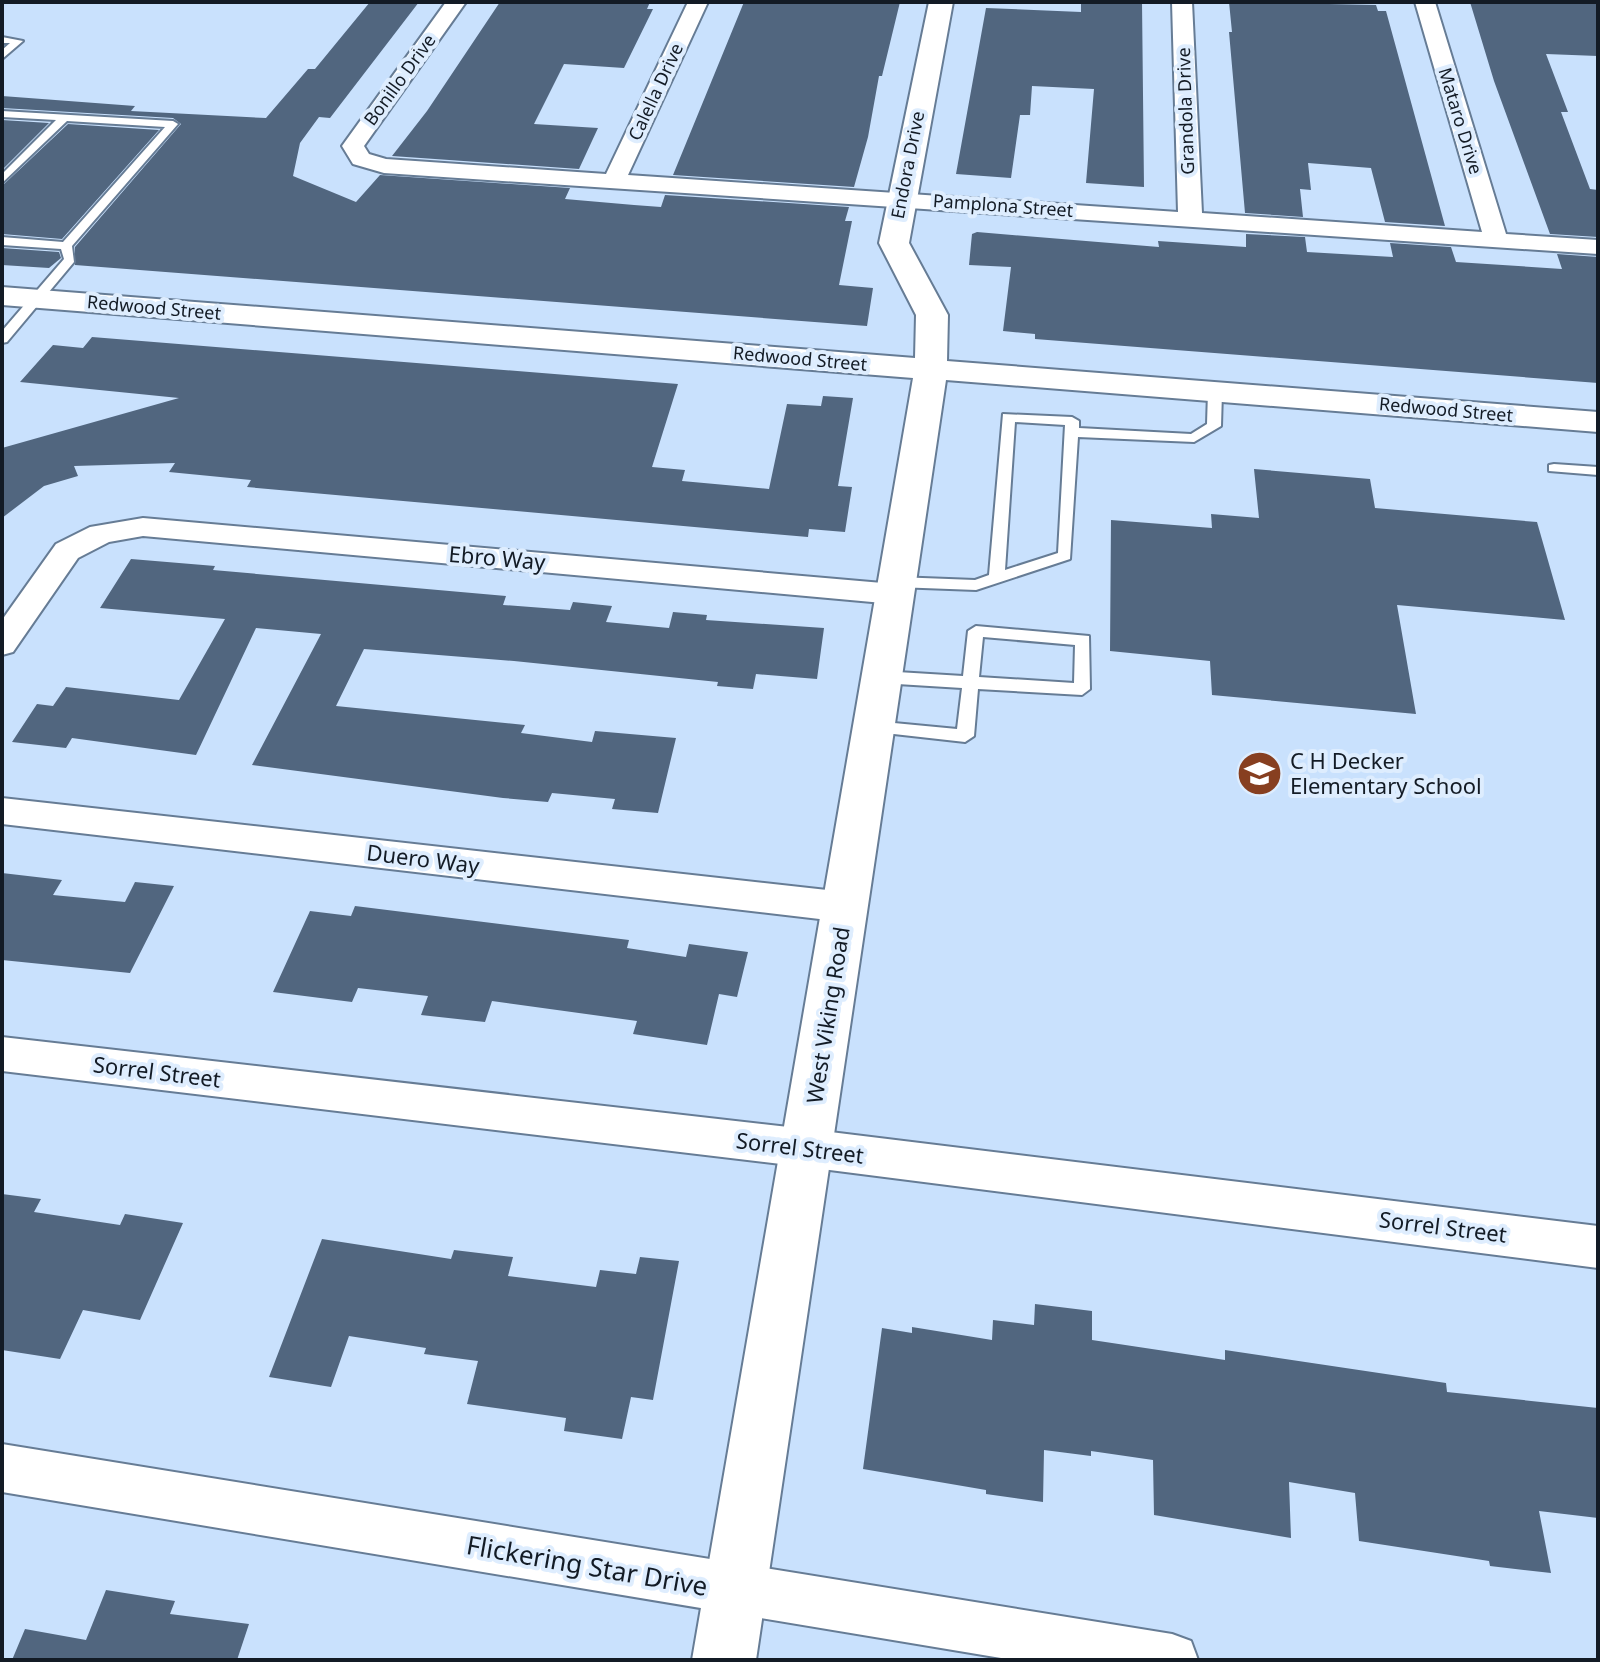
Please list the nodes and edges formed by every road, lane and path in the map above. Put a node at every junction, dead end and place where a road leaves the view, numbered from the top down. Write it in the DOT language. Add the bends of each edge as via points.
graph roads {
  1 [pos="456,2"];
  2 [pos="698,2"];
  3 [pos="941,2"];
  4 [pos="1182,2"];
  5 [pos="1425,2"];
  6 [pos="2,40"];
  7 [pos="2,56"];
  8 [pos="2,114"];
  9 [pos="65,117"];
  10 [pos="361,159"];
  11 [pos="2,180"];
  12 [pos="614,182"];
  13 [pos="900,200"];
  14 [pos="1190,219"];
  15 [pos="1496,240"];
  16 [pos="2,241"];
  17 [pos="66,246"];
  18 [pos="1598,247"];
  19 [pos="2,296"];
  20 [pos="36,299"];
  21 [pos="2,339"];
  22 [pos="931,369"];
  23 [pos="1215,392"];
  24 [pos="1598,422"];
  25 [pos="1071,432"];
  26 [pos="1554,468"];
  27 [pos="1598,471"];
  28 [pos="997,578"];
  29 [pos="895,588"];
  30 [pos="2,644"];
  31 [pos="881,677"];
  32 [pos="972,682"];
  33 [pos="873,727"];
  34 [pos="2,811"];
  35 [pos="845,907"];
  36 [pos="2,1054"];
  37 [pos="806,1148"];
  38 [pos="1598,1247"];
  39 [pos="2,1468"];
  40 [pos="735,1591"];
  41 [pos="724,1660"];
  42 [pos="1172,1660"];
  1 -- 10 [label="street, Bonillo Drive" via="353,146"];
  2 -- 12 [label="street, Calella Drive"];
  3 -- 13 [label="street, Endora Drive"];
  4 -- 14 [label="street, Grandola Drive"];
  5 -- 15 [label="street, Mataro Drive"];
  6 -- 7 [label="lane" via="18,41"];
  8 -- 9 [label="lane"];
  9 -- 11 [label="lane"];
  9 -- 17 [label="lane" via="173,124"];
  10 -- 12 [label="street, Pamplona Street" via="384,166"];
  12 -- 13 [label="street, Pamplona Street"];
  13 -- 14 [label="street, Pamplona Street"];
  13 -- 22 [label="street, Endora Drive" via="894,243 932,315"];
  14 -- 15 [label="street, Pamplona Street"];
  15 -- 18 [label="street, Pamplona Street"];
  16 -- 17 [label="lane"];
  17 -- 20 [label="lane" via="70,259"];
  19 -- 20 [label="street, Redwood Street"];
  20 -- 21 [label="lane"];
  20 -- 22 [label="street, Redwood Street"];
  22 -- 23 [label="street, Redwood Street"];
  22 -- 29 [label="street, West Viking Road"];
  23 -- 24 [label="street, Redwood Street"];
  23 -- 25 [label="lane" via="1214,426 1194,438"];
  25 -- 28 [label="lane" via="1065,556"];
  25 -- 28 [label="lane" via="1072,421 1008,417"];
  26 -- 27 [label="lane"];
  28 -- 29 [label="lane" via="976,585"];
  29 -- 30 [label="street, Ebro Way" via="143,527 101,534 67,551"];
  29 -- 31 [label="street, West Viking Road"];
  31 -- 32 [label="lane"];
  31 -- 33 [label="street, West Viking Road"];
  32 -- 32 [label="lane" via="1082,689 1083,640 976,631"];
  32 -- 33 [label="lane" via="965,736"];
  33 -- 35 [label="street, West Viking Road"];
  34 -- 35 [label="street, Duero Way"];
  35 -- 37 [label="street, West Viking Road"];
  36 -- 37 [label="street, Sorrel Street"];
  37 -- 38 [label="street, Sorrel Street"];
  37 -- 40 [label="street, West Viking Road"];
  39 -- 40 [label="street, Flickering Star Drive"];
  40 -- 41 [label="street, West Viking Road"];
  40 -- 42 [label="street, Flickering Star Drive"];
}
